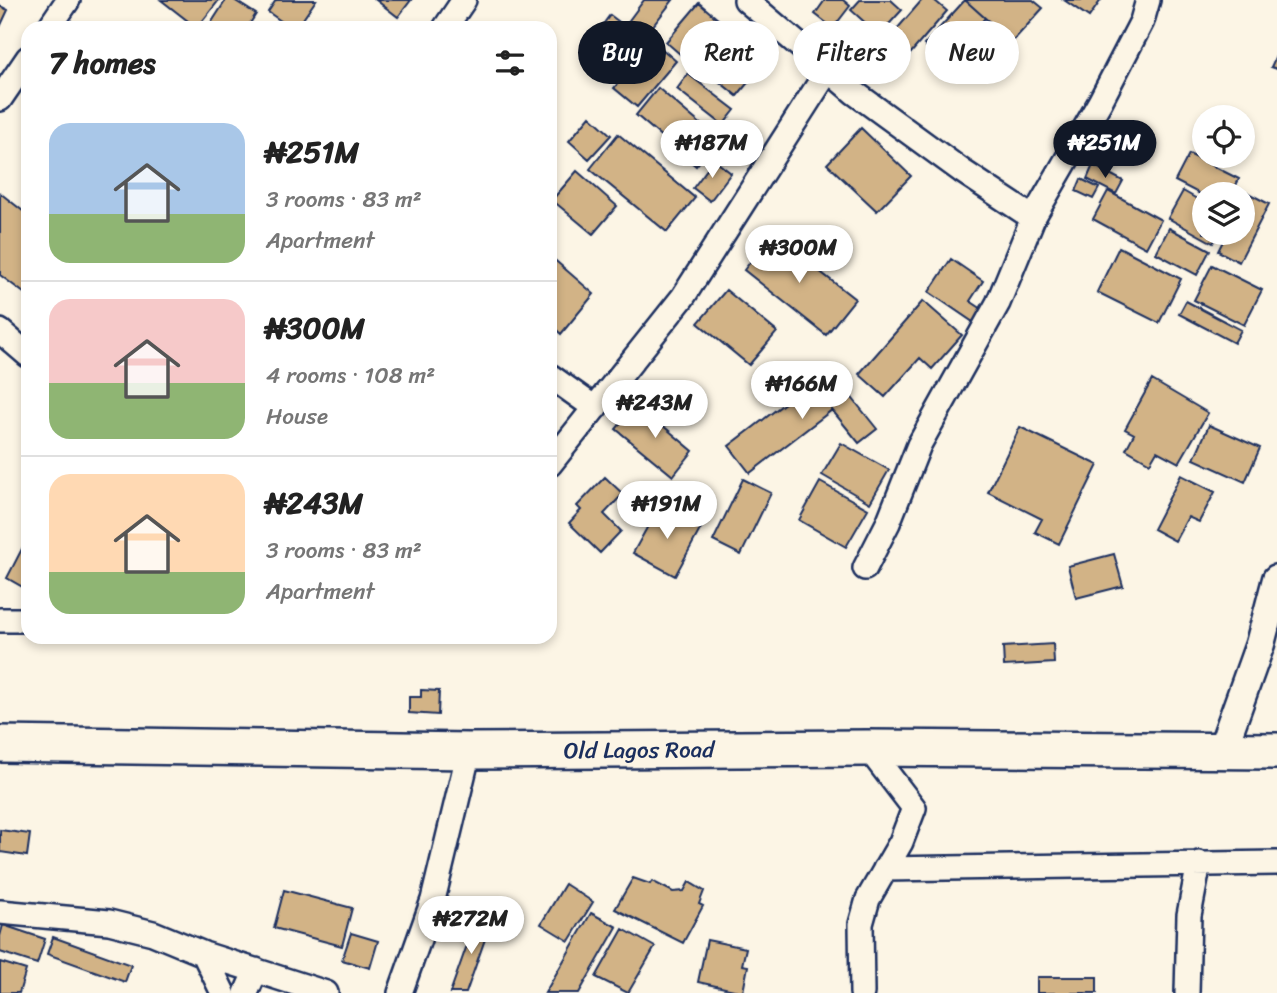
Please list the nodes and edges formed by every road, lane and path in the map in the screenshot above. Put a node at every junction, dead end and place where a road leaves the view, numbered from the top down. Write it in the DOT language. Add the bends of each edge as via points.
graph roads {
  1 [pos="68,0"];
  2 [pos="464,0"];
  3 [pos="746,0"];
  4 [pos="1148,0"];
  5 [pos="54,21"];
  6 [pos="450,21"];
  7 [pos="793,40"];
  8 [pos="21,68"];
  9 [pos="819,84"];
  10 [pos="844,84"];
  11 [pos="0,99"];
  12 [pos="1033,218"];
  13 [pos="0,331"];
  14 [pos="21,349"];
  15 [pos="557,381"];
  16 [pos="594,408"];
  17 [pos="557,455"];
  18 [pos="866,568"];
  19 [pos="1277,579"];
  20 [pos="0,620"];
  21 [pos="21,620"];
  22 [pos="0,744"];
  23 [pos="868,748"];
  24 [pos="1222,750"];
  25 [pos="468,751"];
  26 [pos="1277,751"];
  27 [pos="1199,863"];
  28 [pos="1277,863"];
  29 [pos="885,869"];
  30 [pos="0,912"];
  31 [pos="204,954"];
  32 [pos="256,970"];
  33 [pos="223,993"];
  34 [pos="246,993"];
  35 [pos="326,993"];
  36 [pos="400,993"];
  37 [pos="863,993"];
  38 [pos="1187,993"];
  1 -- 5 [label="street"];
  2 -- 6 [label="street"];
  3 -- 7 [label="street"];
  4 -- 12 [label="street" via="1142,21 1100,102"];
  8 -- 11 [label="street"];
  9 -- 16 [label="street" via="683,297"];
  10 -- 12 [label="street"];
  12 -- 18 [label="street" via="998,303 919,445"];
  13 -- 14 [label="street"];
  15 -- 16 [label="street"];
  16 -- 17 [label="street"];
  19 -- 24 [label="street" via="1260,644"];
  20 -- 21 [label="street"];
  22 -- 25 [label="main road, Old Lagos Road"];
  23 -- 24 [label="main road, Old Lagos Road"];
  23 -- 25 [label="main road, Old Lagos Road"];
  23 -- 29 [label="street" via="914,808"];
  24 -- 26 [label="main road, Old Lagos Road"];
  25 -- 36 [label="street" via="433,900"];
  27 -- 28 [label="street"];
  27 -- 29 [label="street"];
  27 -- 38 [label="street" via="1189,915"];
  29 -- 37 [label="street" via="868,899 861,924"];
  30 -- 31 [label="street" via="109,922 153,933"];
  31 -- 32 [label="street"];
  31 -- 33 [label="street"];
  32 -- 34 [label="street"];
  32 -- 35 [label="street"];
}
